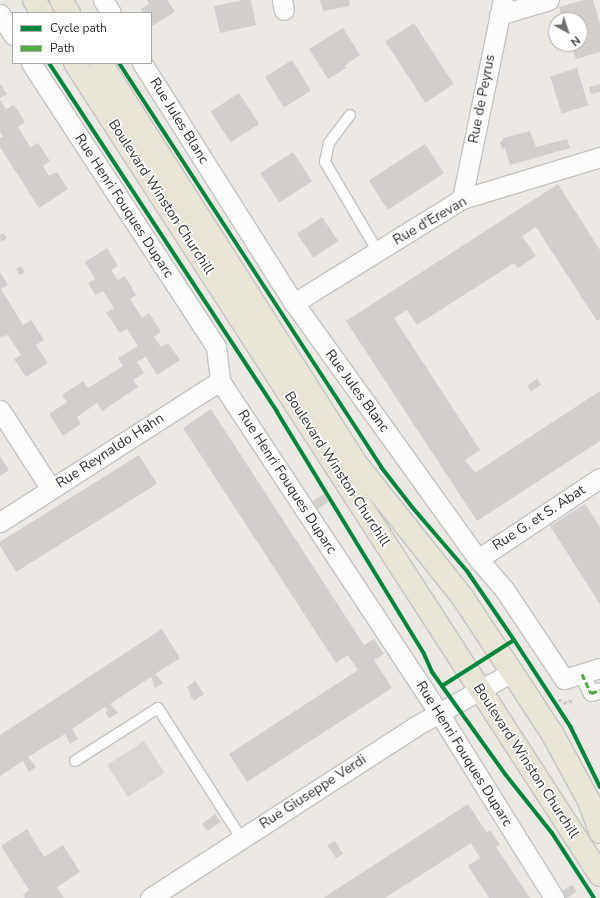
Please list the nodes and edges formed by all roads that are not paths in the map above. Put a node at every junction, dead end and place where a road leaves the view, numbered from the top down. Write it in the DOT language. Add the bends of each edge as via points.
graph roads {
  1 [pos="34,0"];
  2 [pos="61,0"];
  3 [pos="103,0"];
  4 [pos="549,0"];
  5 [pos="501,8"];
  6 [pos="41,12"];
  7 [pos="68,12"];
  8 [pos="110,12"];
  9 [pos="0,14"];
  10 [pos="12,33"];
  11 [pos="12,36"];
  12 [pos="0,43"];
  13 [pos="33,64"];
  14 [pos="76,64"];
  15 [pos="101,64"];
  16 [pos="143,64"];
  17 [pos="350,115"];
  18 [pos="600,157"];
  19 [pos="462,199"];
  20 [pos="378,252"];
  21 [pos="294,303"];
  22 [pos="220,381"];
  23 [pos="0,410"];
  24 [pos="600,478"];
  25 [pos="51,489"];
  26 [pos="0,522"];
  27 [pos="478,558"];
  28 [pos="600,668"];
  29 [pos="512,672"];
  30 [pos="582,674"];
  31 [pos="480,690"];
  32 [pos="600,690"];
  33 [pos="439,713"];
  34 [pos="75,761"];
  35 [pos="600,832"];
  36 [pos="241,838"];
  37 [pos="600,875"];
  38 [pos="150,898"];
  39 [pos="554,898"];
  1 -- 6 [label="main road"];
  2 -- 7 [label="main road"];
  3 -- 8 [label="street"];
  4 -- 5 [label="street"];
  5 -- 19 [label="street, Rue de Peyrus"];
  9 -- 10 [label="street"];
  11 -- 12 [label="street"];
  13 -- 22 [label="street, Rue Henri Fouques Duparc" via="216,347"];
  14 -- 31 [label="main road, Boulevard Winston Churchill"];
  15 -- 29 [label="main road, Boulevard Winston Churchill" via="356,462 463,598"];
  16 -- 21 [label="street, Rue Jules Blanc"];
  17 -- 20 [label="lane" via="329,143 325,162"];
  18 -- 19 [label="street, Rue d'Erevan"];
  19 -- 20 [label="street, Rue d'Erevan"];
  20 -- 21 [label="street, Rue d'Erevan"];
  21 -- 27 [label="street, Rue Jules Blanc"];
  22 -- 25 [label="street, Rue Reynaldo Hahn"];
  22 -- 33 [label="street, Rue Henri Fouques Duparc"];
  23 -- 25 [label="street"];
  24 -- 27 [label="street, Rue G. et S. Abat"];
  25 -- 26 [label="street, Rue Reynaldo Hahn"];
  27 -- 30 [label="street, Rue Jules Blanc" via="504,589 564,679"];
  28 -- 30 [label="street, Rue Jules Blanc"];
  29 -- 31 [label="street, Rue Giuseppe Verdi"];
  29 -- 35 [label="main road, Boulevard Winston Churchill" via="553,735 589,801"];
  30 -- 32 [label="street" via="591,693"];
  31 -- 33 [label="street, Rue Giuseppe Verdi"];
  31 -- 37 [label="main road, Boulevard Winston Churchill"];
  33 -- 36 [label="street, Rue Giuseppe Verdi"];
  33 -- 39 [label="street, Rue Henri Fouques Duparc"];
  34 -- 36 [label="lane" via="158,708"];
  36 -- 38 [label="street, Rue Giuseppe Verdi"];
}
